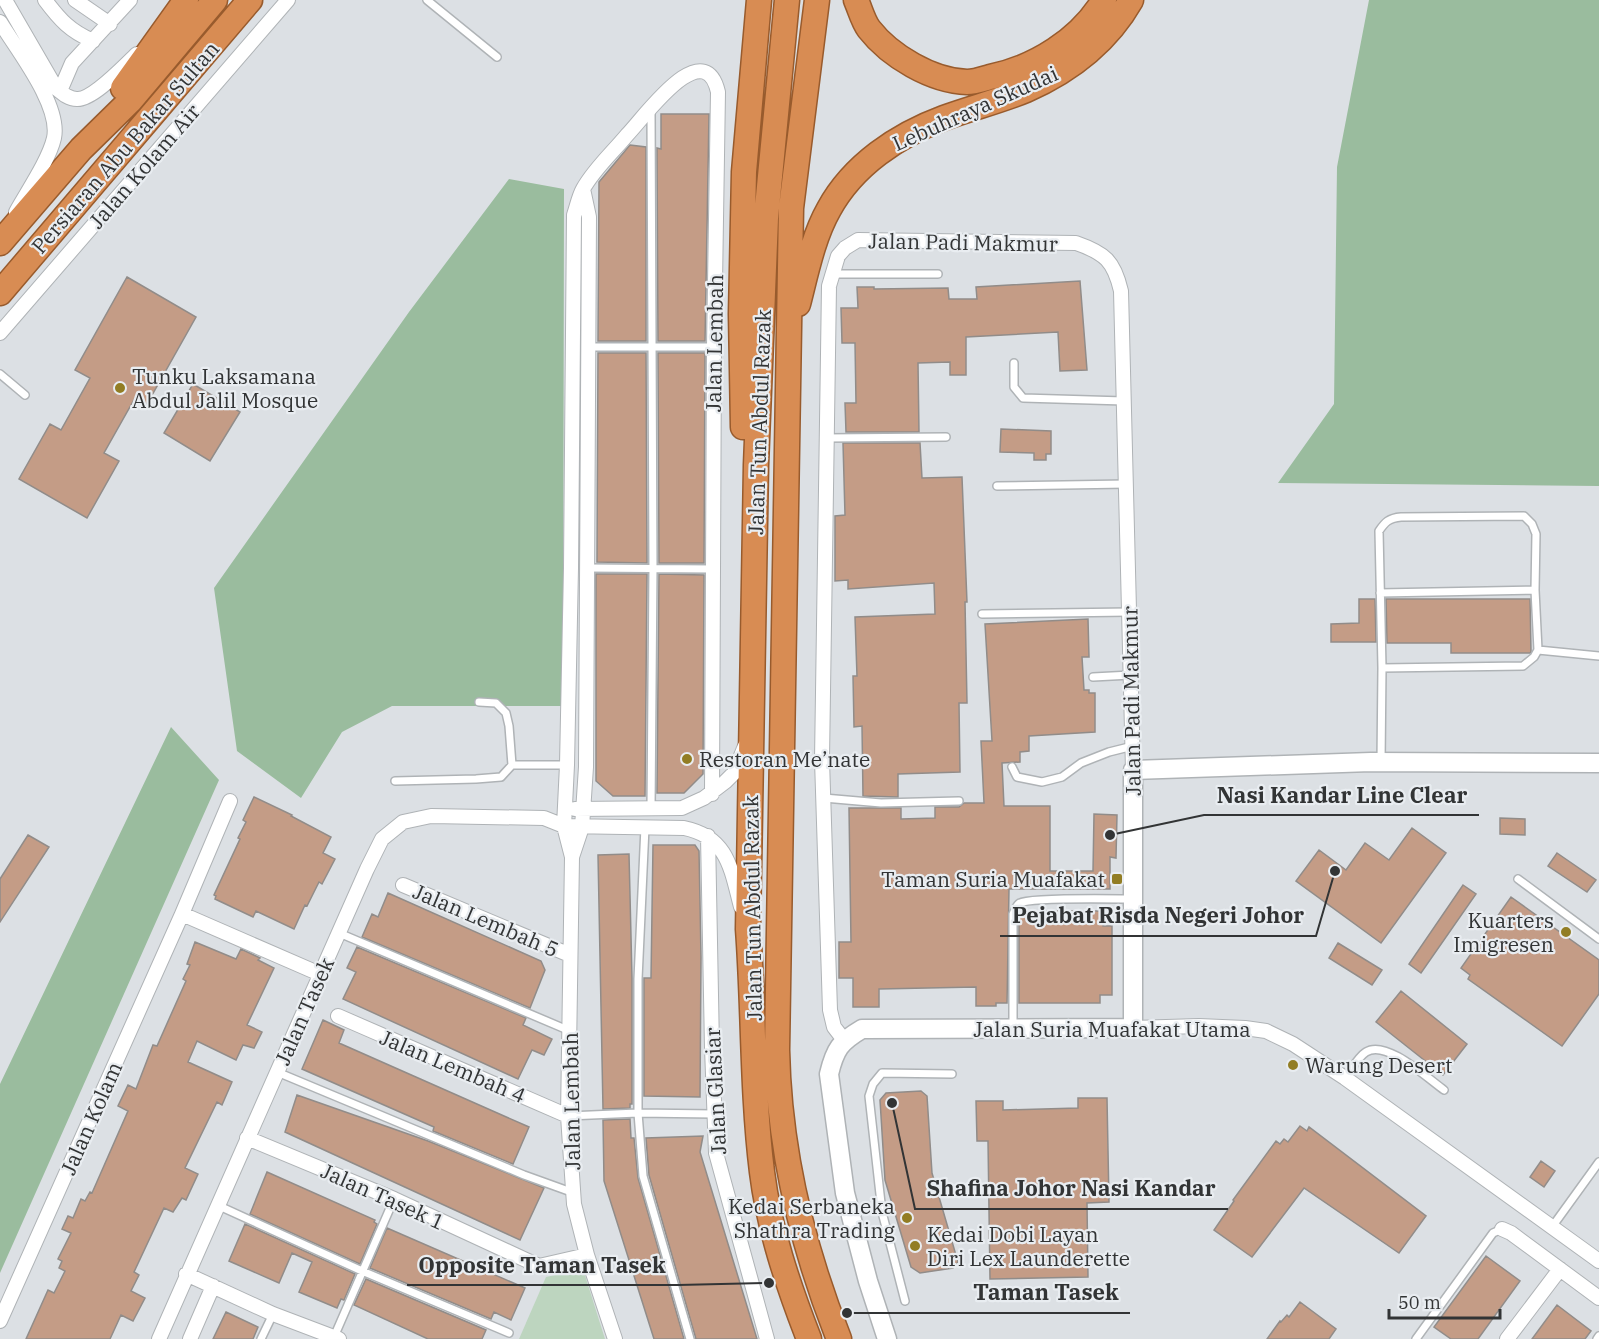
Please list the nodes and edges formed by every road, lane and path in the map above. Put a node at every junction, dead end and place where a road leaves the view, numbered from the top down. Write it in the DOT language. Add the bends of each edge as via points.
graph roads {
  1 [pos="5,0"];
  2 [pos="45,0"];
  3 [pos="75,0"];
  4 [pos="130,0"];
  5 [pos="186,0"];
  6 [pos="215,0"];
  7 [pos="288,0"];
  8 [pos="427,0"];
  9 [pos="744,0"];
  10 [pos="759,0"];
  11 [pos="787,0"];
  12 [pos="817,0"];
  13 [pos="856,0"];
  14 [pos="1104,0"];
  15 [pos="1131,0"];
  16 [pos="248,3"];
  17 [pos="0,22"];
  18 [pos="110,24"];
  19 [pos="162,31"];
  20 [pos="93,41"];
  21 [pos="497,57"];
  22 [pos="753,70"];
  23 [pos="65,95"];
  24 [pos="651,107"];
  25 [pos="81,149"];
  26 [pos="583,189"];
  27 [pos="0,242"];
  28 [pos="831,274"];
  29 [pos="938,274"];
  30 [pos="0,293"];
  31 [pos="0,333"];
  32 [pos="572,346"];
  33 [pos="590,347"];
  34 [pos="714,347"];
  35 [pos="651,348"];
  36 [pos="789,360"];
  37 [pos="1014,363"];
  38 [pos="0,374"];
  39 [pos="25,395"];
  40 [pos="1124,401"];
  41 [pos="946,437"];
  42 [pos="826,438"];
  43 [pos="1127,484"];
  44 [pos="997,486"];
  45 [pos="755,549"];
  46 [pos="571,568"];
  47 [pos="588,568"];
  48 [pos="653,568"];
  49 [pos="712,569"];
  50 [pos="1536,590"];
  51 [pos="1380,593"];
  52 [pos="1130,612"];
  53 [pos="982,614"];
  54 [pos="1538,650"];
  55 [pos="1599,656"];
  56 [pos="1382,668"];
  57 [pos="1131,675"];
  58 [pos="1093,677"];
  59 [pos="479,702"];
  60 [pos="751,723"];
  61 [pos="1132,746"];
  62 [pos="1381,762"];
  63 [pos="1599,763"];
  64 [pos="512,765"];
  65 [pos="567,765"];
  66 [pos="1012,767"];
  67 [pos="1133,770"];
  68 [pos="395,781"];
  69 [pos="712,794"];
  70 [pos="824,798"];
  71 [pos="230,801"];
  72 [pos="959,801"];
  73 [pos="564,808"];
  74 [pos="583,809"];
  75 [pos="651,809"];
  76 [pos="544,818"];
  77 [pos="564,825"];
  78 [pos="582,827"];
  79 [pos="645,827"];
  80 [pos="708,836"];
  81 [pos="572,857"];
  82 [pos="1518,879"];
  83 [pos="403,885"];
  84 [pos="1133,899"];
  85 [pos="182,914"];
  86 [pos="748,929"];
  87 [pos="339,933"];
  88 [pos="1599,939"];
  89 [pos="570,955"];
  90 [pos="320,974"];
  91 [pos="338,1016"];
  92 [pos="1013,1028"];
  93 [pos="1133,1028"];
  94 [pos="570,1031"];
  95 [pos="844,1040"];
  96 [pos="277,1072"];
  97 [pos="952,1074"];
  98 [pos="1345,1078"];
  99 [pos="1444,1089"];
  100 [pos="638,1113"];
  101 [pos="714,1114"];
  102 [pos="568,1116"];
  103 [pos="248,1138"];
  104 [pos="1599,1162"];
  105 [pos="574,1193"];
  106 [pos="394,1199"];
  107 [pos="217,1204"];
  108 [pos="1552,1227"];
  109 [pos="1502,1229"];
  110 [pos="587,1255"];
  111 [pos="1599,1261"];
  112 [pos="1560,1269"];
  113 [pos="362,1270"];
  114 [pos="186,1274"];
  115 [pos="213,1286"];
  116 [pos="1599,1298"];
  117 [pos="904,1301"];
  118 [pos="273,1314"];
  119 [pos="0,1321"];
  120 [pos="509,1332"];
  121 [pos="336,1338"];
  122 [pos="159,1339"];
  123 [pos="190,1339"];
  124 [pos="261,1339"];
  125 [pos="615,1339"];
  126 [pos="690,1339"];
  127 [pos="767,1339"];
  128 [pos="809,1339"];
  129 [pos="839,1339"];
  130 [pos="887,1339"];
  131 [pos="1416,1339"];
  132 [pos="1508,1339"];
  1 -- 23 [label="street"];
  2 -- 20 [label="street" via="76,34"];
  3 -- 18 [label="street"];
  4 -- 18 [label="street"];
  5 -- 19 [label="highway"];
  6 -- 25 [label="highway, Persiaran Abu Bakar Sultan" via="130,101"];
  7 -- 31 [label="street, Jalan Kolam Air"];
  8 -- 21 [label="lane"];
  9 -- 22 [label="highway"];
  10 -- 22 [label="highway"];
  11 -- 45 [label="highway, Jalan Tun Abdul Razak" via="766,218"];
  12 -- 36 [label="highway" via="791,208"];
  13 -- 14 [label="highway" via="868,28 895,55 932,75 968,82 1009,73 1055,51 1094,17"];
  15 -- 36 [label="highway, Lebuhraya Skudai" via="1106,35 1059,73 1024,91 920,128 881,150 856,174 829,209 820,229 795,313"];
  16 -- 30 [label="highway, Persiaran Abu Bakar Sultan"];
  17 -- 27 [label="street" via="52,108 55,120 48,154"];
  18 -- 20 [label="street"];
  19 -- 23 [label="street" via="89,96 78,100"];
  19 -- 25 [label="highway"];
  20 -- 23 [label="street" via="72,63"];
  22 -- 45 [label="highway" via="744,172 741,326 743,468"];
  24 -- 26 [label="street, Jalan Lembah"];
  24 -- 34 [label="street, Jalan Lembah" via="671,86 693,72 707,73 716,82"];
  24 -- 35 [label="lane"];
  25 -- 27 [label="highway, Persiaran Abu Bakar Sultan"];
  26 -- 32 [label="street, Jalan Lembah" via="574,215"];
  26 -- 33 [label="street, Jalan Lembah" via="589,217"];
  28 -- 29 [label="lane"];
  28 -- 40 [label="street, Jalan Padi Makmur" via="838,256 858,240 1076,243 1094,249 1108,259 1121,291"];
  28 -- 42 [label="street, Jalan Padi Makmur"];
  32 -- 33 [label="street"];
  32 -- 46 [label="street, Jalan Lembah"];
  33 -- 35 [label="lane"];
  33 -- 47 [label="street, Jalan Lembah"];
  34 -- 35 [label="lane"];
  34 -- 49 [label="street, Jalan Lembah"];
  35 -- 48 [label="lane"];
  36 -- 129 [label="highway, Jalan Tun Abdul Razak" via="778,1095 802,1231"];
  37 -- 40 [label="lane" via="1014,387 1023,398"];
  38 -- 39 [label="lane"];
  40 -- 43 [label="street, Jalan Padi Makmur"];
  41 -- 42 [label="lane"];
  42 -- 70 [label="street, Jalan Padi Makmur"];
  43 -- 44 [label="lane"];
  43 -- 52 [label="street, Jalan Padi Makmur"];
  45 -- 60 [label="highway, Jalan Tun Abdul Razak"];
  46 -- 47 [label="street"];
  46 -- 65 [label="street, Jalan Lembah"];
  47 -- 48 [label="lane"];
  47 -- 74 [label="street, Jalan Lembah"];
  48 -- 49 [label="lane"];
  48 -- 75 [label="lane"];
  49 -- 69 [label="street, Jalan Lembah"];
  50 -- 51 [label="lane"];
  50 -- 51 [label="lane" via="1536,534 1524,516 1401,517 1391,518 1379,531"];
  50 -- 54 [label="lane"];
  51 -- 56 [label="lane"];
  52 -- 53 [label="lane"];
  52 -- 57 [label="street, Jalan Padi Makmur"];
  54 -- 55 [label="lane"];
  54 -- 56 [label="lane" via="1523,666"];
  56 -- 62 [label="lane"];
  57 -- 58 [label="lane"];
  57 -- 61 [label="street, Jalan Padi Makmur"];
  59 -- 64 [label="lane" via="496,702 506,713"];
  60 -- 69 [label="street, Jalan Tasek" via="734,773"];
  60 -- 86 [label="highway, Jalan Tun Abdul Razak"];
  61 -- 66 [label="lane" via="1081,763 1062,777 1042,782 1017,777"];
  61 -- 67 [label="street, Jalan Padi Makmur"];
  62 -- 63 [label="street"];
  62 -- 67 [label="street"];
  64 -- 65 [label="lane"];
  64 -- 68 [label="lane" via="501,777"];
  65 -- 73 [label="street, Jalan Lembah"];
  67 -- 84 [label="street, Jalan Padi Makmur"];
  69 -- 75 [label="street, Jalan Tasek" via="682,808"];
  70 -- 72 [label="lane" via="881,803"];
  70 -- 95 [label="street, Jalan Padi Makmur" via="830,1010 834,1027"];
  71 -- 85 [label="street, Jalan Kolam"];
  73 -- 74 [label="street, Jalan Tasek"];
  73 -- 76 [label="street, Jalan Tasek"];
  73 -- 77 [label="street, Jalan Lembah"];
  74 -- 75 [label="street, Jalan Tasek"];
  74 -- 78 [label="street, Jalan Lembah"];
  76 -- 77 [label="street, Jalan Tasek"];
  76 -- 87 [label="street, Jalan Tasek" via="431,816 403,822 382,839"];
  77 -- 78 [label="street, Jalan Tasek"];
  77 -- 81 [label="street, Jalan Lembah"];
  78 -- 79 [label="street, Jalan Tasek"];
  78 -- 81 [label="street, Jalan Lembah"];
  79 -- 80 [label="street, Jalan Tasek" via="684,828"];
  79 -- 100 [label="lane" via="638,979"];
  80 -- 86 [label="street" via="722,848"];
  80 -- 101 [label="street, Jalan Glasiar"];
  81 -- 89 [label="street, Jalan Lembah"];
  82 -- 88 [label="lane"];
  83 -- 89 [label="street, Jalan Lembah 5"];
  84 -- 92 [label="lane" via="1022,901 1016,906"];
  84 -- 93 [label="street, Jalan Padi Makmur"];
  85 -- 90 [label="street"];
  85 -- 119 [label="street, Jalan Kolam"];
  86 -- 128 [label="highway, Jalan Tun Abdul Razak" via="754,1092 762,1174 783,1265"];
  87 -- 90 [label="street, Jalan Tasek"];
  87 -- 94 [label="lane"];
  89 -- 94 [label="street, Jalan Lembah"];
  90 -- 96 [label="street, Jalan Tasek"];
  91 -- 102 [label="street, Jalan Lembah 4"];
  92 -- 93 [label="street, Jalan Suria Muafakat Utama"];
  92 -- 95 [label="street, Jalan Suria Muafakat Utama" via="862,1029"];
  93 -- 98 [label="street, Jalan Suria Muafakat Utama" via="1199,1026 1266,1031"];
  94 -- 102 [label="street, Jalan Lembah"];
  95 -- 130 [label="street" via="834,1054 829,1074 845,1193"];
  96 -- 103 [label="street, Jalan Tasek"];
  96 -- 105 [label="lane"];
  97 -- 117 [label="lane" via="882,1073 869,1096 882,1212"];
  98 -- 99 [label="lane" via="1365,1052 1378,1048"];
  98 -- 108 [label="street, Jalan Suria Muafakat Utama"];
  100 -- 101 [label="lane"];
  100 -- 102 [label="lane"];
  100 -- 126 [label="lane" via="643,1176"];
  101 -- 127 [label="street, Jalan Glasiar" via="716,1153"];
  102 -- 105 [label="street, Jalan Lembah"];
  103 -- 106 [label="street, Jalan Tasek 1"];
  103 -- 107 [label="street, Jalan Tasek"];
  104 -- 108 [label="lane"];
  105 -- 110 [label="street, Jalan Lembah"];
  106 -- 110 [label="street, Jalan Tasek 1" via="539,1266"];
  106 -- 113 [label="lane"];
  107 -- 113 [label="lane"];
  107 -- 114 [label="street, Jalan Tasek"];
  108 -- 111 [label="street, Jalan Suria Muafakat Utama"];
  109 -- 112 [label="street"];
  109 -- 131 [label="lane" via="1493,1233"];
  110 -- 125 [label="street, Jalan Lembah"];
  112 -- 116 [label="street"];
  112 -- 132 [label="street"];
  113 -- 120 [label="lane"];
  113 -- 121 [label="lane"];
  114 -- 115 [label="street"];
  114 -- 122 [label="street, Jalan Tasek"];
  115 -- 118 [label="street"];
  115 -- 123 [label="street"];
  118 -- 121 [label="street"];
  118 -- 124 [label="lane"];
}
